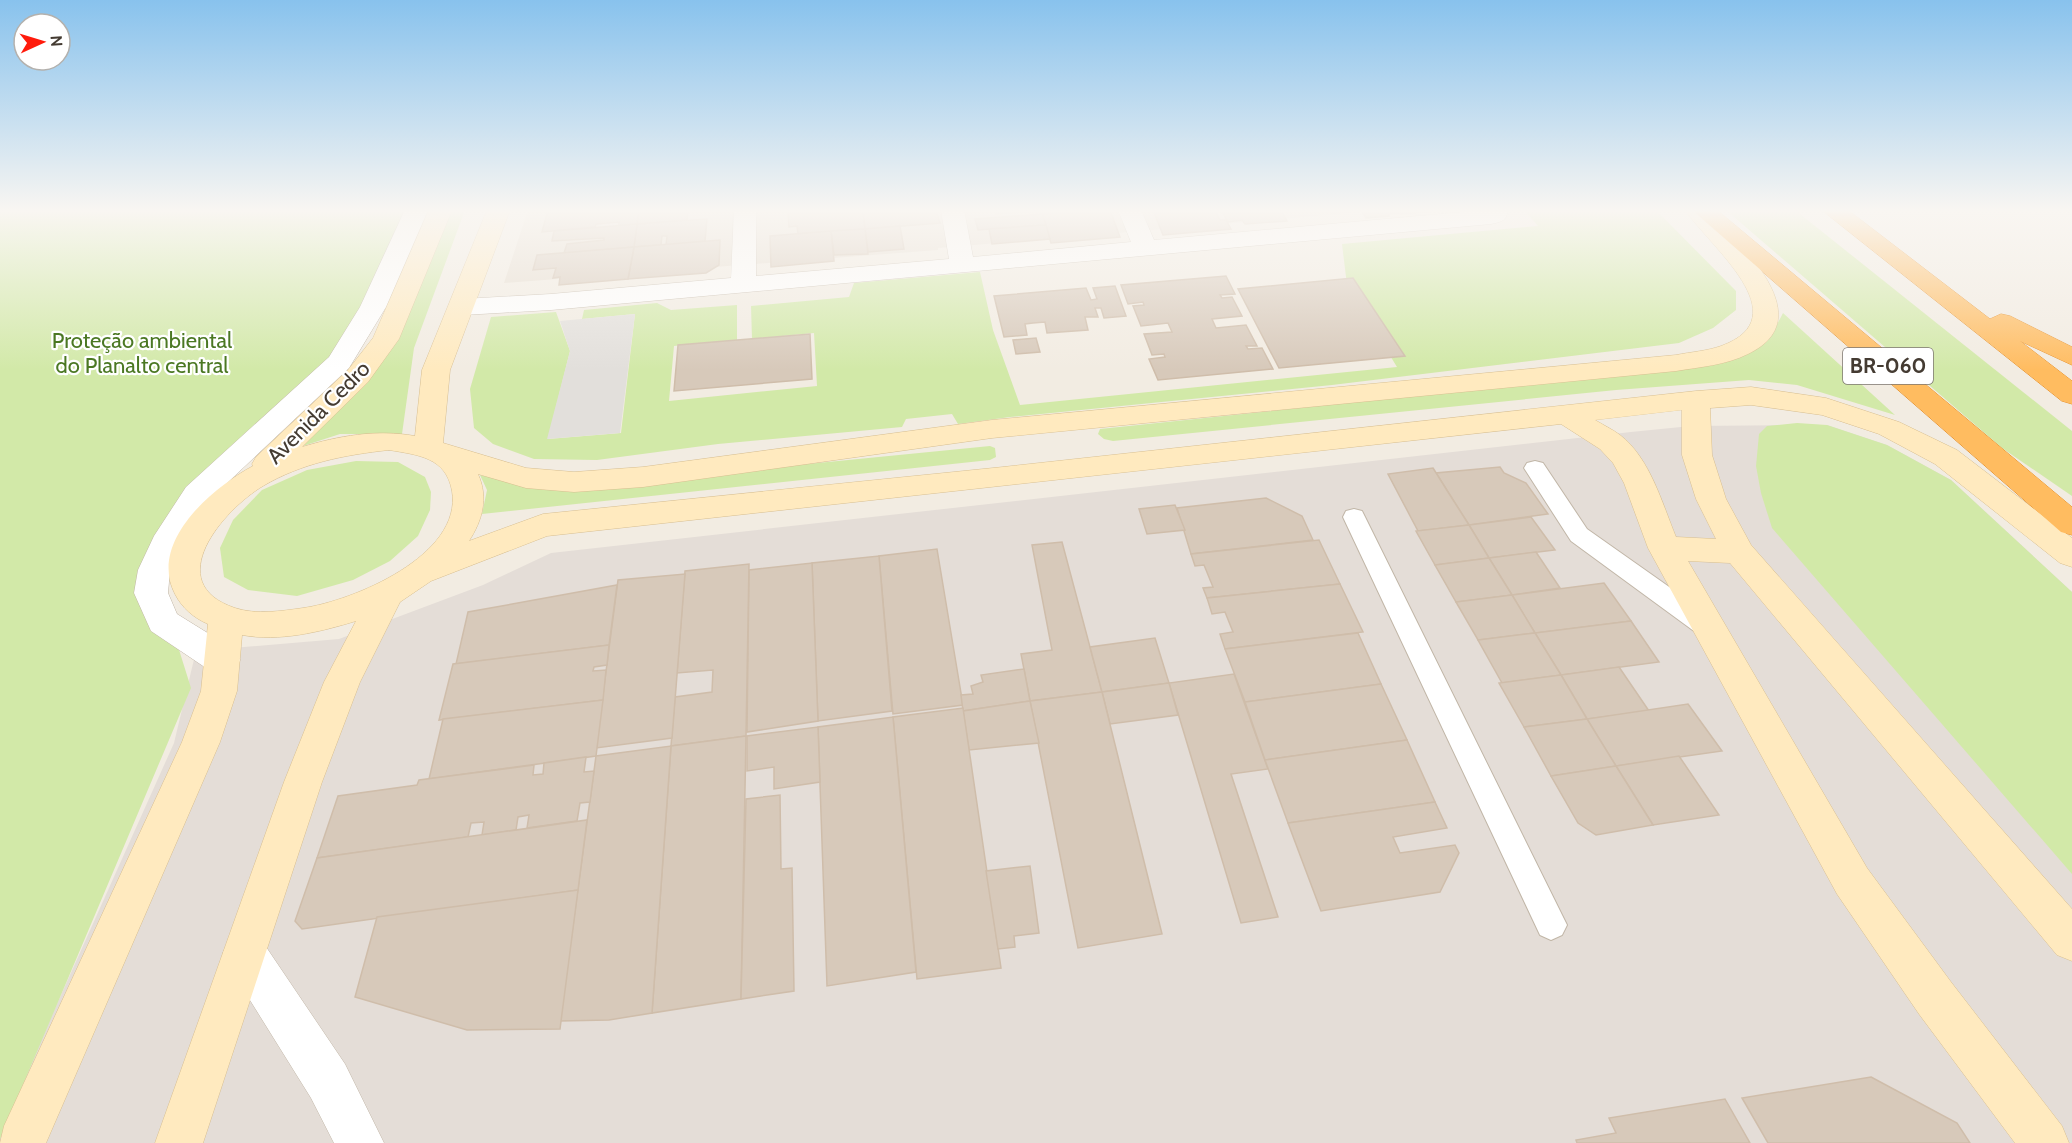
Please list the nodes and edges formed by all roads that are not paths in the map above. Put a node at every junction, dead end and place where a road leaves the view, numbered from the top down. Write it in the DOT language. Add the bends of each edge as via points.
graph roads {
  1 [pos="393,263"];
  2 [pos="418,263"];
  3 [pos="479,263"];
  4 [pos="744,263"];
  5 [pos="958,263"];
  6 [pos="1742,263"];
  7 [pos="1766,263"];
  8 [pos="1902,263"];
  9 [pos="743,283"];
  10 [pos="1935,289"];
  11 [pos="462,307"];
  12 [pos="2072,357"];
  13 [pos="2072,395"];
  14 [pos="1696,400"];
  15 [pos="1565,414"];
  16 [pos="1090,421"];
  17 [pos="992,429"];
  18 [pos="436,451"];
  19 [pos="1118,464"];
  20 [pos="1535,468"];
  21 [pos="1003,477"];
  22 [pos="250,481"];
  23 [pos="1354,517"];
  24 [pos="2072,524"];
  25 [pos="1664,548"];
  26 [pos="1739,552"];
  27 [pos="2072,555"];
  28 [pos="403,584"];
  29 [pos="226,619"];
  30 [pos="1709,628"];
  31 [pos="222,660"];
  32 [pos="1551,926"];
  33 [pos="2072,941"];
  34 [pos="245,953"];
  35 [pos="21,1143"];
  36 [pos="179,1143"];
  37 [pos="360,1143"];
  38 [pos="2046,1143"];
  1 -- 31 [label="street" via="373,307 339,362 197,494 154,570 151,593 163,622"];
  2 -- 22 [label="street, Avenida Cedro" via="386,339 358,376"];
  3 -- 11 [label="street"];
  4 -- 9 [label="street"];
  5 -- 9 [label="street"];
  6 -- 16 [label="street" via="1762,295 1767,315 1763,330 1747,344 1718,355 1676,363"];
  7 -- 24 [label="highway, BR-060"];
  8 -- 10 [label="highway"];
  9 -- 11 [label="street"];
  10 -- 12 [label="highway"];
  10 -- 13 [label="highway"];
  11 -- 18 [label="street" via="436,370"];
  14 -- 15 [label="street"];
  14 -- 26 [label="street" via="1697,455 1711,499"];
  14 -- 27 [label="street" via="1751,396 1827,407 1889,428 1946,457"];
  15 -- 19 [label="street"];
  15 -- 25 [label="street" via="1610,442 1625,458"];
  16 -- 17 [label="street"];
  16 -- 19 [label="street" via="1076,433 1079,451 1090,461"];
  17 -- 18 [label="street" via="643,477 574,482 526,478"];
  17 -- 21 [label="street" via="1010,438 1019,459"];
  18 -- 22 [label="street" via="389,441 343,445 296,458"];
  18 -- 28 [label="street" via="462,471 470,493 465,519 448,547"];
  19 -- 21 [label="street"];
  20 -- 30 [label="lane" via="1579,535"];
  21 -- 28 [label="street" via="543,525"];
  22 -- 29 [label="street" via="219,504 196,530 184,558 185,583 199,605"];
  23 -- 32 [label="lane"];
  25 -- 26 [label="street"];
  25 -- 30 [label="street"];
  26 -- 33 [label="street"];
  28 -- 29 [label="street" via="346,612 303,622 262,624"];
  28 -- 34 [label="street" via="342,682 303,782"];
  29 -- 31 [label="street"];
  30 -- 38 [label="street" via="1852,881"];
  31 -- 35 [label="street" via="219,690 201,742"];
  34 -- 36 [label="street"];
  34 -- 37 [label="street" via="328,1081"];
}
